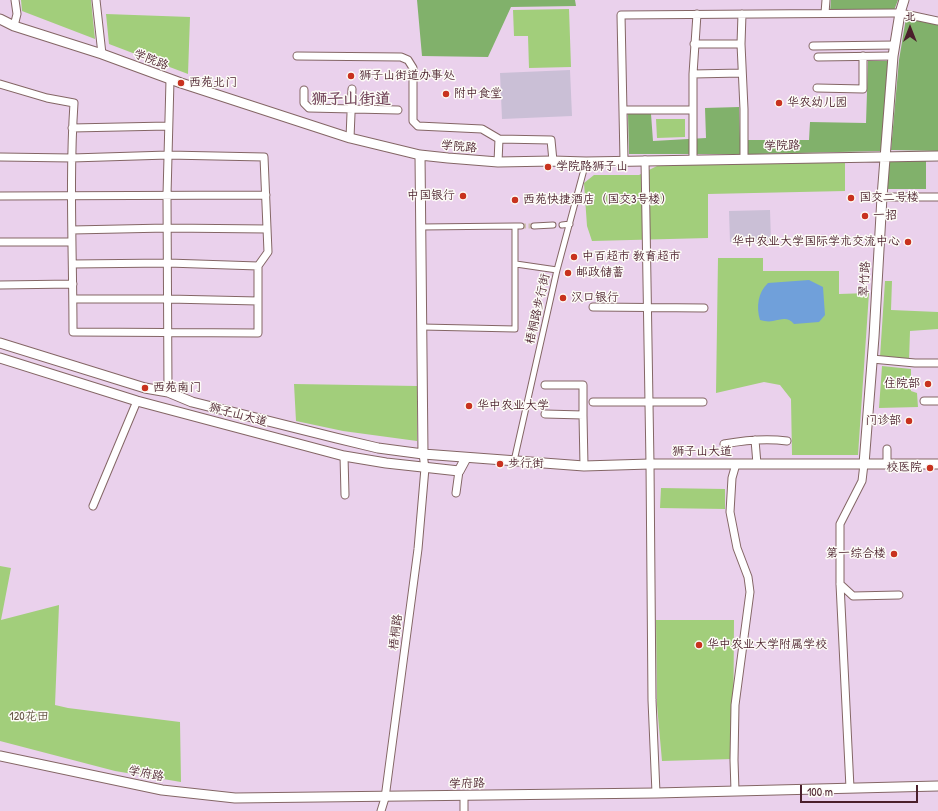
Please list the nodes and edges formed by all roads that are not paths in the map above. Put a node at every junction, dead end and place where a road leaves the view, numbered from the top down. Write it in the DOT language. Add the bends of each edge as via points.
graph roads {
  1 [pos="15,0"];
  2 [pos="96,0"];
  3 [pos="826,0"];
  4 [pos="904,0"];
  5 [pos="907,0"];
  6 [pos="825,13"];
  7 [pos="900,13"];
  8 [pos="697,14"];
  9 [pos="742,14"];
  10 [pos="0,19"];
  11 [pos="938,21"];
  12 [pos="14,26"];
  13 [pos="694,44"];
  14 [pos="741,44"];
  15 [pos="895,45"];
  16 [pos="813,46"];
  17 [pos="102,54"];
  18 [pos="297,56"];
  19 [pos="863,56"];
  20 [pos="893,56"];
  21 [pos="818,57"];
  22 [pos="742,73"];
  23 [pos="693,74"];
  24 [pos="170,80"];
  25 [pos="0,84"];
  26 [pos="817,88"];
  27 [pos="352,89"];
  28 [pos="304,90"];
  29 [pos="351,110"];
  30 [pos="398,110"];
  31 [pos="623,110"];
  32 [pos="693,110"];
  33 [pos="168,126"];
  34 [pos="72,128"];
  35 [pos="350,138"];
  36 [pos="499,139"];
  37 [pos="168,155"];
  38 [pos="420,155"];
  39 [pos="938,156"];
  40 [pos="0,157"];
  41 [pos="886,157"];
  42 [pos="72,158"];
  43 [pos="744,159"];
  44 [pos="624,160"];
  45 [pos="645,160"];
  46 [pos="693,160"];
  47 [pos="553,161"];
  48 [pos="498,162"];
  49 [pos="586,162"];
  50 [pos="167,195"];
  51 [pos="266,195"];
  52 [pos="0,196"];
  53 [pos="71,196"];
  54 [pos="882,197"];
  55 [pos="938,197"];
  56 [pos="570,224"];
  57 [pos="553,225"];
  58 [pos="562,225"];
  59 [pos="515,226"];
  60 [pos="521,226"];
  61 [pos="534,226"];
  62 [pos="421,227"];
  63 [pos="167,228"];
  64 [pos="267,229"];
  65 [pos="72,230"];
  66 [pos="0,242"];
  67 [pos="72,242"];
  68 [pos="168,263"];
  69 [pos="72,264"];
  70 [pos="516,264"];
  71 [pos="258,266"];
  72 [pos="557,270"];
  73 [pos="73,284"];
  74 [pos="0,285"];
  75 [pos="73,299"];
  76 [pos="168,299"];
  77 [pos="258,301"];
  78 [pos="593,307"];
  79 [pos="647,308"];
  80 [pos="704,308"];
  81 [pos="422,327"];
  82 [pos="168,332"];
  83 [pos="0,343"];
  84 [pos="0,358"];
  85 [pos="872,359"];
  86 [pos="938,363"];
  87 [pos="545,385"];
  88 [pos="168,392"];
  89 [pos="137,401"];
  90 [pos="924,401"];
  91 [pos="938,401"];
  92 [pos="593,402"];
  93 [pos="703,402"];
  94 [pos="648,403"];
  95 [pos="545,414"];
  96 [pos="583,415"];
  97 [pos="756,440"];
  98 [pos="787,441"];
  99 [pos="724,444"];
  100 [pos="887,449"];
  101 [pos="423,454"];
  102 [pos="344,456"];
  103 [pos="466,458"];
  104 [pos="514,461"];
  105 [pos="650,464"];
  106 [pos="736,464"];
  107 [pos="757,464"];
  108 [pos="864,464"];
  109 [pos="887,464"];
  110 [pos="938,464"];
  111 [pos="584,466"];
  112 [pos="424,468"];
  113 [pos="460,471"];
  114 [pos="456,493"];
  115 [pos="345,495"];
  116 [pos="93,506"];
  117 [pos="840,584"];
  118 [pos="899,595"];
  119 [pos="0,756"];
  120 [pos="938,786"];
  121 [pos="850,788"];
  122 [pos="735,791"];
  123 [pos="656,793"];
  124 [pos="464,796"];
  125 [pos="385,798"];
  126 [pos="381,811"];
  127 [pos="464,811"];
  1 -- 12 [label="street" via="17,14"];
  2 -- 17 [label="street"];
  3 -- 6 [label="street"];
  4 -- 7 [label="street, 翠竹路"];
  5 -- 7 [label="street"];
  6 -- 7 [label="street"];
  6 -- 9 [label="street"];
  7 -- 11 [label="street"];
  7 -- 15 [label="street, 翠竹路"];
  8 -- 9 [label="street"];
  8 -- 13 [label="street"];
  8 -- 31 [label="street" via="621,15"];
  9 -- 14 [label="street"];
  10 -- 12 [label="street, 学院路"];
  12 -- 17 [label="street, 学院路"];
  13 -- 14 [label="street"];
  13 -- 23 [label="street"];
  14 -- 22 [label="street"];
  15 -- 16 [label="street"];
  15 -- 20 [label="street, 翠竹路"];
  17 -- 24 [label="street, 学院路"];
  18 -- 36 [label="street" via="401,57 408,60 413,68 413,121 418,126 482,129"];
  19 -- 20 [label="street"];
  19 -- 21 [label="street"];
  19 -- 26 [label="street" via="863,89"];
  20 -- 41 [label="street, 翠竹路"];
  22 -- 23 [label="street"];
  22 -- 43 [label="street"];
  23 -- 32 [label="street"];
  24 -- 33 [label="street"];
  24 -- 35 [label="street, 学院路"];
  25 -- 34 [label="street" via="74,103"];
  27 -- 29 [label="street"];
  28 -- 29 [label="street" via="304,103 308,108"];
  29 -- 30 [label="street"];
  29 -- 35 [label="street"];
  31 -- 32 [label="street"];
  31 -- 44 [label="street"];
  32 -- 46 [label="street"];
  33 -- 34 [label="street"];
  33 -- 37 [label="street"];
  34 -- 42 [label="street"];
  35 -- 38 [label="street, 学院路"];
  36 -- 47 [label="street" via="551,140"];
  36 -- 48 [label="street"];
  37 -- 42 [label="street"];
  37 -- 50 [label="street"];
  37 -- 51 [label="street" via="264,157"];
  38 -- 48 [label="street, 学院路"];
  38 -- 62 [label="street"];
  39 -- 41 [label="street, 学院路"];
  40 -- 42 [label="street"];
  41 -- 43 [label="street, 学院路"];
  41 -- 54 [label="street, 翠竹路"];
  42 -- 53 [label="street"];
  43 -- 46 [label="street, 学院路"];
  44 -- 45 [label="street, 学院路"];
  44 -- 49 [label="street, 学院路"];
  45 -- 46 [label="street, 学院路"];
  45 -- 79 [label="street"];
  47 -- 48 [label="street, 学院路"];
  47 -- 49 [label="street, 学院路"];
  49 -- 56 [label="street, 梧桐路步行街"];
  50 -- 51 [label="street"];
  50 -- 53 [label="street"];
  50 -- 63 [label="street"];
  51 -- 64 [label="street"];
  52 -- 53 [label="street"];
  53 -- 65 [label="street"];
  54 -- 55 [label="street"];
  54 -- 85 [label="street, 翠竹路"];
  56 -- 58 [label="street"];
  56 -- 72 [label="street, 梧桐路步行街"];
  57 -- 61 [label="street"];
  59 -- 60 [label="street"];
  59 -- 62 [label="street"];
  59 -- 70 [label="street"];
  62 -- 81 [label="street"];
  63 -- 64 [label="street"];
  63 -- 65 [label="street"];
  63 -- 68 [label="street"];
  64 -- 71 [label="street" via="268,252"];
  65 -- 67 [label="street"];
  66 -- 67 [label="street"];
  67 -- 69 [label="street"];
  68 -- 69 [label="street"];
  68 -- 71 [label="street"];
  68 -- 76 [label="street"];
  69 -- 73 [label="street"];
  70 -- 72 [label="street"];
  70 -- 81 [label="street" via="515,329"];
  71 -- 77 [label="street"];
  72 -- 104 [label="street, 梧桐路步行街"];
  73 -- 74 [label="street"];
  73 -- 75 [label="street"];
  75 -- 76 [label="street"];
  75 -- 82 [label="street" via="73,332"];
  76 -- 77 [label="street"];
  76 -- 82 [label="street"];
  77 -- 82 [label="street" via="258,333"];
  78 -- 79 [label="street"];
  79 -- 80 [label="street"];
  79 -- 94 [label="street"];
  81 -- 101 [label="street"];
  82 -- 88 [label="street"];
  83 -- 88 [label="street, 狮子山大道" via="145,388"];
  84 -- 89 [label="street, 狮子山大道"];
  85 -- 86 [label="street"];
  85 -- 108 [label="street, 翠竹路"];
  87 -- 96 [label="street" via="583,386"];
  88 -- 101 [label="street, 狮子山大道" via="192,402 264,421 378,448"];
  89 -- 102 [label="street, 狮子山大道"];
  89 -- 116 [label="street"];
  90 -- 91 [label="street"];
  92 -- 94 [label="street"];
  93 -- 94 [label="street"];
  94 -- 105 [label="street"];
  95 -- 96 [label="street"];
  96 -- 111 [label="street"];
  97 -- 98 [label="street"];
  97 -- 99 [label="street"];
  97 -- 107 [label="street"];
  100 -- 109 [label="street"];
  101 -- 103 [label="street, 狮子山大道"];
  101 -- 112 [label="street, 梧桐路"];
  102 -- 112 [label="street, 狮子山大道"];
  102 -- 115 [label="street"];
  103 -- 104 [label="street, 狮子山大道"];
  103 -- 113 [label="street"];
  104 -- 111 [label="street, 狮子山大道"];
  105 -- 106 [label="street, 狮子山大道"];
  105 -- 111 [label="street, 狮子山大道"];
  105 -- 123 [label="street" via="652,700"];
  106 -- 107 [label="street, 狮子山大道"];
  106 -- 122 [label="street" via="732,478 730,512 750,592 736,705"];
  107 -- 108 [label="street, 狮子山大道"];
  108 -- 109 [label="street, 狮子山大道"];
  108 -- 117 [label="street" via="862,481 840,524"];
  109 -- 110 [label="street, 狮子山大道"];
  112 -- 113 [label="street, 狮子山大道"];
  112 -- 125 [label="street, 梧桐路" via="418,549"];
  113 -- 114 [label="street"];
  117 -- 118 [label="street" via="853,596"];
  117 -- 121 [label="street"];
  119 -- 125 [label="street, 学府路" via="162,790 235,798"];
  120 -- 121 [label="street, 学府路"];
  121 -- 122 [label="street, 学府路"];
  122 -- 123 [label="street, 学府路"];
  123 -- 124 [label="street, 学府路"];
  124 -- 125 [label="street, 学府路"];
  124 -- 127 [label="street"];
  125 -- 126 [label="street, 梧桐路"];
}
